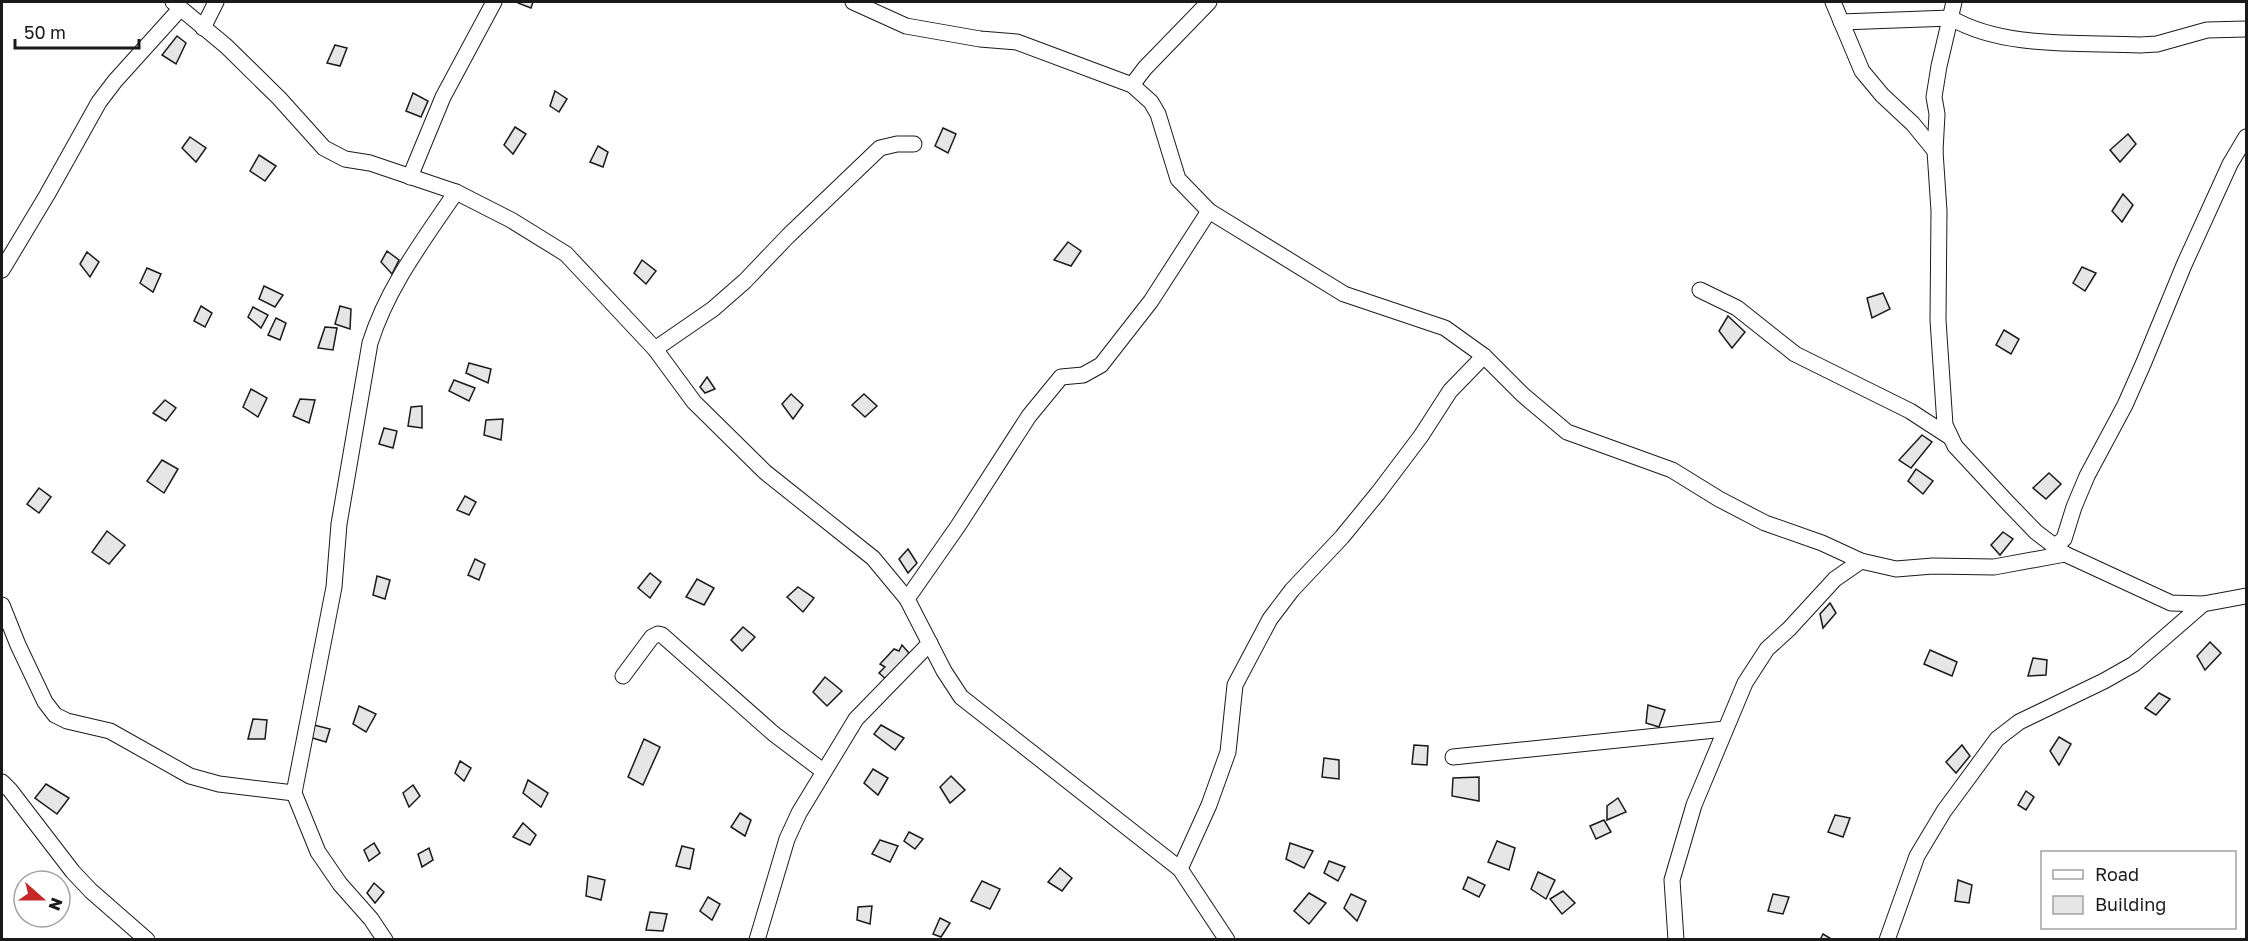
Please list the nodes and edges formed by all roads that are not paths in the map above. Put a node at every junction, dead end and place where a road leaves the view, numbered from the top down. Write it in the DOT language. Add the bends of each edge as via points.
graph roads {
  1 [pos="216,2"];
  2 [pos="494,2"];
  3 [pos="852,2"];
  4 [pos="1209,2"];
  5 [pos="1833,2"];
  6 [pos="1954,2"];
  7 [pos="177,5"];
  8 [pos="1951,18"];
  9 [pos="1841,22"];
  10 [pos="203,28"];
  11 [pos="2247,29"];
  12 [pos="1132,85"];
  13 [pos="2247,137"];
  14 [pos="914,144"];
  15 [pos="1935,151"];
  16 [pos="410,177"];
  17 [pos="456,192"];
  18 [pos="1209,211"];
  19 [pos="2,270"];
  20 [pos="1700,290"];
  21 [pos="655,349"];
  22 [pos="1484,356"];
  23 [pos="1950,437"];
  24 [pos="2059,550"];
  25 [pos="1861,561"];
  26 [pos="2247,596"];
  27 [pos="907,599"];
  28 [pos="2,604"];
  29 [pos="2203,604"];
  30 [pos="930,643"];
  31 [pos="623,676"];
  32 [pos="1725,729"];
  33 [pos="1453,757"];
  34 [pos="824,771"];
  35 [pos="2,782"];
  36 [pos="294,793"];
  37 [pos="1180,869"];
  38 [pos="147,939"];
  39 [pos="385,939"];
  40 [pos="757,939"];
  41 [pos="1227,939"];
  42 [pos="1676,939"];
  43 [pos="1887,939"];
  1 -- 10 [label="street"];
  2 -- 16 [label="street" via="443,98"];
  3 -- 12 [label="street" via="906,26 1017,42"];
  4 -- 12 [label="street"];
  5 -- 9 [label="street"];
  6 -- 8 [label="street"];
  7 -- 10 [label="street"];
  7 -- 19 [label="street" via="99,102"];
  8 -- 9 [label="street"];
  8 -- 11 [label="street" via="1988,32 2054,43 2157,44 2206,30"];
  8 -- 15 [label="street" via="1935,86"];
  9 -- 15 [label="street" via="1862,71"];
  10 -- 16 [label="street" via="279,98 324,148 345,159"];
  12 -- 18 [label="street" via="1158,114 1178,179"];
  13 -- 24 [label="street" via="2230,164 2125,405 2087,476"];
  14 -- 21 [label="street" via="880,148 745,281 713,309"];
  15 -- 23 [label="street" via="1940,357 1944,415"];
  16 -- 17 [label="street"];
  17 -- 21 [label="street" via="566,254"];
  17 -- 36 [label="street" via="391,290 370,343 339,524 334,587"];
  18 -- 22 [label="street" via="1344,294 1445,328"];
  18 -- 27 [label="street" via="1151,301 1101,365 1083,375 1061,378 1029,416"];
  20 -- 23 [label="street" via="1737,308 1795,354 1910,411"];
  21 -- 27 [label="street" via="694,402 765,472 873,558"];
  22 -- 25 [label="street" via="1522,395 1567,432 1672,470 1765,523"];
  22 -- 37 [label="street" via="1450,391 1371,502 1270,619 1235,685 1228,752"];
  23 -- 24 [label="street" via="2022,517"];
  24 -- 25 [label="street" via="1994,567 1896,568"];
  24 -- 29 [label="street" via="2171,603"];
  25 -- 32 [label="street" via="1835,579 1767,649 1745,683"];
  26 -- 29 [label="street"];
  27 -- 30 [label="street"];
  28 -- 36 [label="street" via="22,654 55,715 110,731 190,776 219,784"];
  29 -- 43 [label="street" via="2134,664 2019,722 1997,739 1944,811 1917,856"];
  30 -- 34 [label="street" via="856,719"];
  30 -- 37 [label="street" via="961,697"];
  31 -- 34 [label="street" via="652,637 662,635 774,734"];
  32 -- 33 [label="street"];
  32 -- 42 [label="street" via="1694,805 1672,880"];
  34 -- 40 [label="street" via="787,839"];
  35 -- 38 [label="street" via="73,872"];
  36 -- 39 [label="street" via="318,852"];
  37 -- 41 [label="street"];
}
